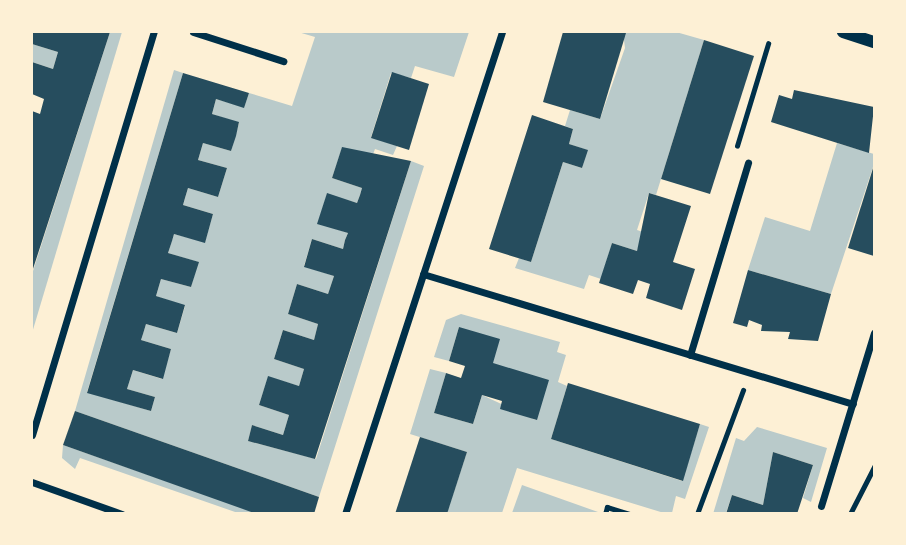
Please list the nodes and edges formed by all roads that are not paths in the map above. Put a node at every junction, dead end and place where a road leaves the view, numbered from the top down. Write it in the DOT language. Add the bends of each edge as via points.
graph roads {
  1 [pos="154,32"];
  2 [pos="193,32"];
  3 [pos="502,32"];
  4 [pos="843,32"];
  5 [pos="874,41"];
  6 [pos="283,61"];
  7 [pos="748,163"];
  8 [pos="423,274"];
  9 [pos="874,333"];
  10 [pos="690,355"];
  11 [pos="852,404"];
  12 [pos="32,435"];
  13 [pos="32,482"];
  14 [pos="821,506"];
  15 [pos="122,513"];
  16 [pos="345,513"];
  1 -- 12 [label="street"];
  2 -- 6 [label="street"];
  3 -- 8 [label="street"];
  4 -- 5 [label="street"];
  7 -- 10 [label="street"];
  8 -- 10 [label="street"];
  8 -- 16 [label="street"];
  9 -- 11 [label="street"];
  10 -- 11 [label="street"];
  11 -- 14 [label="street"];
  13 -- 15 [label="street"];
}
